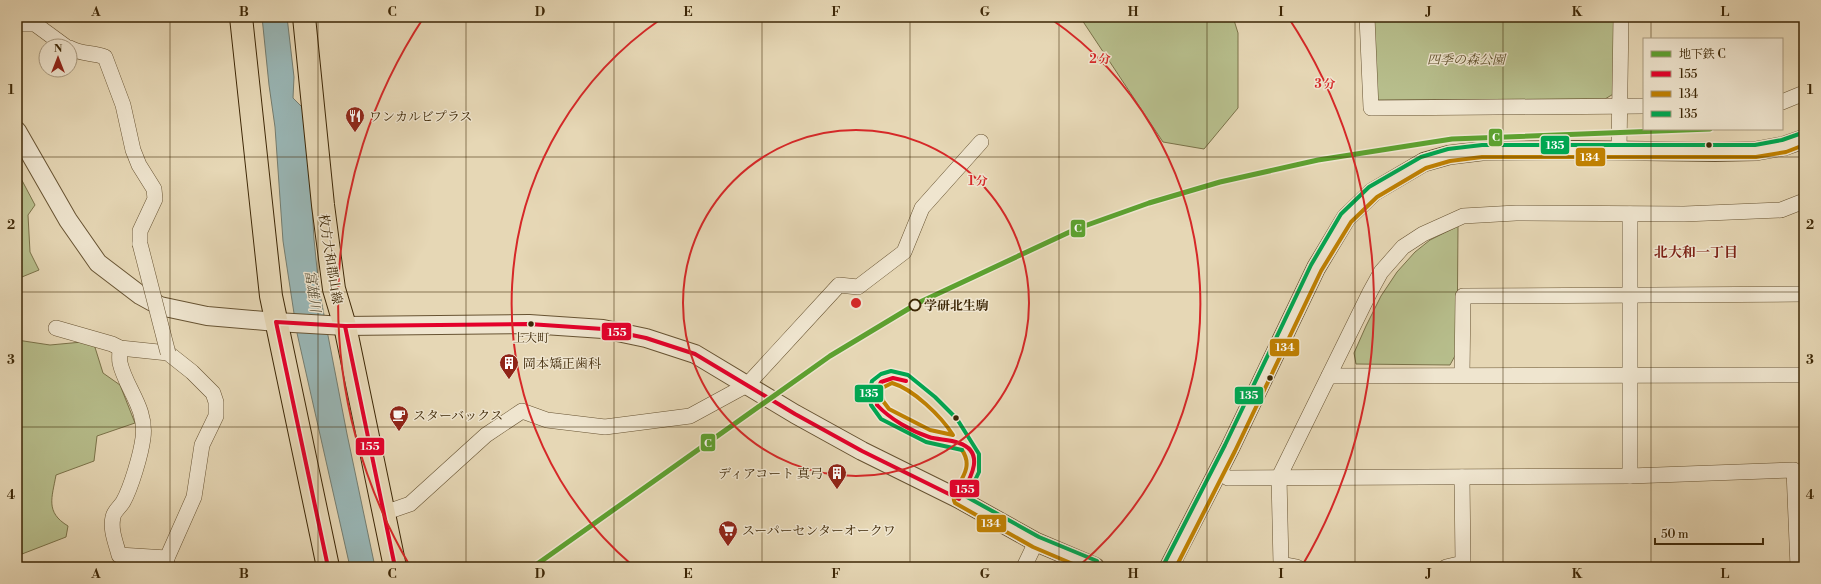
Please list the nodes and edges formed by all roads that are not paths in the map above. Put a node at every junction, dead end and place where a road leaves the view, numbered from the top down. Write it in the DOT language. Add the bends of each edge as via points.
graph roads {
  1 [pos="241,17"];
  2 [pos="304,17"];
  3 [pos="1367,17"];
  4 [pos="1621,17"];
  5 [pos="17,24"];
  6 [pos="55,38"];
  7 [pos="78,52"];
  8 [pos="1804,93"];
  9 [pos="1783,102"];
  10 [pos="1620,106"];
  11 [pos="1643,106"];
  12 [pos="17,131"];
  13 [pos="1804,139"];
  14 [pos="981,142"];
  15 [pos="1619,150"];
  16 [pos="1804,201"];
  17 [pos="1630,214"];
  18 [pos="1629,294"];
  19 [pos="1804,294"];
  20 [pos="276,322"];
  21 [pos="345,326"];
  22 [pos="56,328"];
  23 [pos="120,348"];
  24 [pos="168,353"];
  25 [pos="1462,375"];
  26 [pos="1630,375"];
  27 [pos="1804,375"];
  28 [pos="1329,376"];
  29 [pos="748,385"];
  30 [pos="1799,470"];
  31 [pos="1217,472"];
  32 [pos="1630,476"];
  33 [pos="1279,477"];
  34 [pos="1462,478"];
  35 [pos="384,513"];
  36 [pos="1036,542"];
  37 [pos="1801,545"];
  38 [pos="166,563"];
  39 [pos="328,567"];
  40 [pos="395,567"];
  41 [pos="1024,567"];
  42 [pos="1095,567"];
  43 [pos="1169,567"];
  44 [pos="1296,567"];
  45 [pos="1446,567"];
  46 [pos="1798,567"];
  1 -- 20 [label="main road" via="270,296"];
  2 -- 21 [label="main road, 枚方大和郡山線" via="334,289"];
  3 -- 10 [label="street" via="1371,108"];
  4 -- 10 [label="street"];
  5 -- 6 [label="street" via="35,24"];
  7 -- 24 [label="street, bridge" via="96,53 105,57 123,105 133,150 154,189 155,199 140,231 140,244"];
  8 -- 9 [label="street"];
  10 -- 11 [label="street"];
  10 -- 15 [label="street"];
  12 -- 20 [label="street" via="82,242 98,263 140,295 160,306 178,311"];
  13 -- 15 [label="street" via="1756,151"];
  14 -- 29 [label="street" via="922,208 904,252 858,287 839,285"];
  15 -- 31 [label="street" via="1482,151 1449,156 1424,162 1373,192 1346,218 1316,268"];
  16 -- 17 [label="street" via="1781,210"];
  17 -- 18 [label="street"];
  17 -- 28 [label="street" via="1480,214 1463,216 1423,234 1403,247 1382,272"];
  18 -- 19 [label="street"];
  18 -- 25 [label="street" via="1463,296"];
  18 -- 26 [label="street"];
  20 -- 21 [label="street"];
  20 -- 39 [label="main road"];
  21 -- 29 [label="street" via="529,324 602,329 646,338 695,354"];
  21 -- 35 [label="main road, 枚方大和郡山線"];
  22 -- 23 [label="street"];
  23 -- 24 [label="street"];
  23 -- 38 [label="street" via="120,362 124,376 136,398 143,424 143,438 129,488 113,515 112,528 119,555"];
  24 -- 38 [label="street" via="213,392 216,416 202,445 194,497"];
  25 -- 26 [label="street"];
  25 -- 28 [label="street"];
  26 -- 27 [label="street"];
  26 -- 32 [label="street"];
  28 -- 33 [label="street"];
  29 -- 35 [label="street" via="690,416 605,427 547,420 522,411 486,435 410,504"];
  29 -- 36 [label="street" via="862,451"];
  30 -- 32 [label="street"];
  30 -- 37 [label="street"];
  31 -- 33 [label="street" via="1228,478"];
  31 -- 43 [label="street"];
  32 -- 34 [label="street"];
  33 -- 34 [label="street"];
  33 -- 44 [label="street" via="1281,564"];
  34 -- 45 [label="street" via="1463,563"];
  35 -- 40 [label="main road, 枚方大和郡山線"];
  36 -- 41 [label="street"];
  36 -- 42 [label="street"];
  37 -- 46 [label="street"];
}
